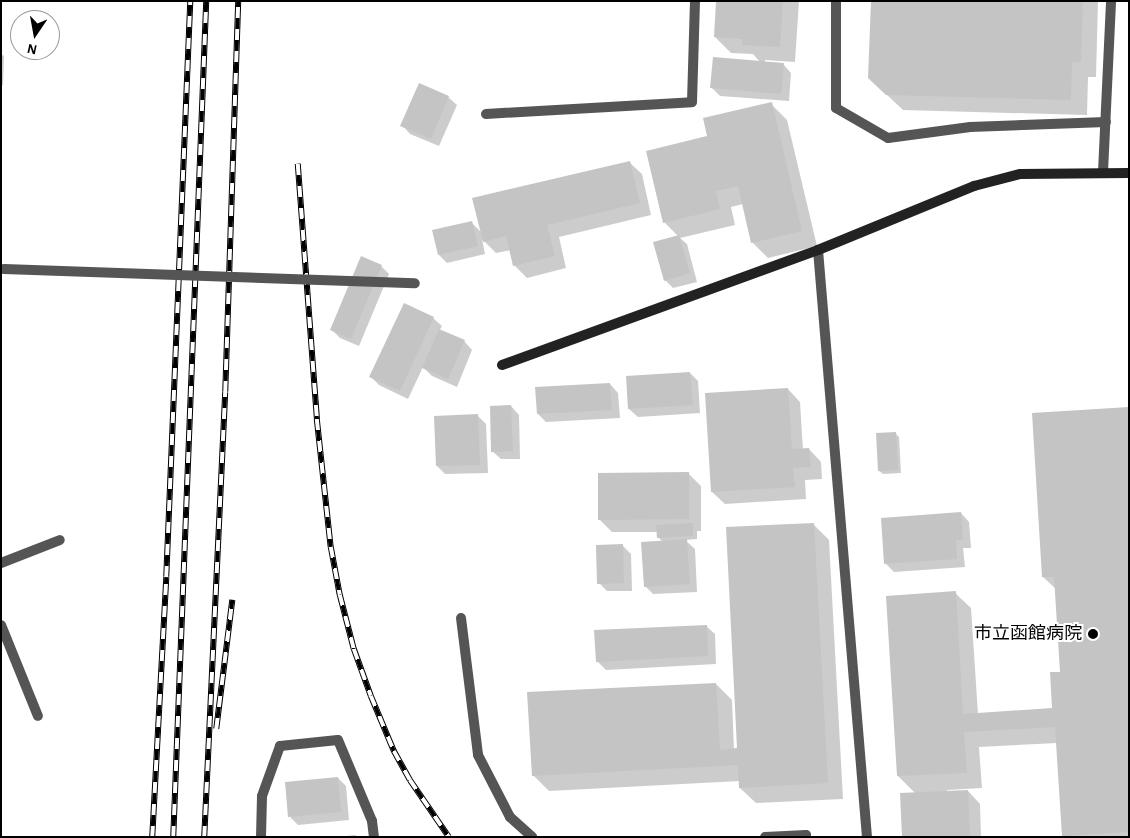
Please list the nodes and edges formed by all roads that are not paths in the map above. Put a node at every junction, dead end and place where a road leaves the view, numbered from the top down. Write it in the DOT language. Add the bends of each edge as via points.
graph roads {
  1 [pos="695,1"];
  2 [pos="836,1"];
  3 [pos="1111,1"];
  4 [pos="486,114"];
  5 [pos="1106,122"];
  6 [pos="1103,172"];
  7 [pos="1129,173"];
  8 [pos="818,250"];
  9 [pos="4,269"];
  10 [pos="415,283"];
  11 [pos="502,365"];
  12 [pos="60,540"];
  13 [pos="1,563"];
  14 [pos="461,618"];
  15 [pos="1,625"];
  16 [pos="38,716"];
  17 [pos="262,837"];
  18 [pos="374,837"];
  19 [pos="532,837"];
  20 [pos="765,837"];
  21 [pos="806,837"];
  22 [pos="867,837"];
  1 -- 4 [label="street" via="692,102"];
  2 -- 5 [label="street" via="836,108 888,138 970,127"];
  3 -- 5 [label="street"];
  5 -- 6 [label="street"];
  6 -- 7 [label="street"];
  6 -- 8 [label="street" via="1020,174 974,186"];
  8 -- 11 [label="street"];
  8 -- 22 [label="street"];
  9 -- 10 [label="street, bridge"];
  12 -- 13 [label="street"];
  14 -- 19 [label="street" via="478,756 510,816"];
  15 -- 16 [label="street"];
  17 -- 18 [label="street" via="262,796 280,746 338,740 372,821"];
  20 -- 21 [label="street" via="806,834"];
}
